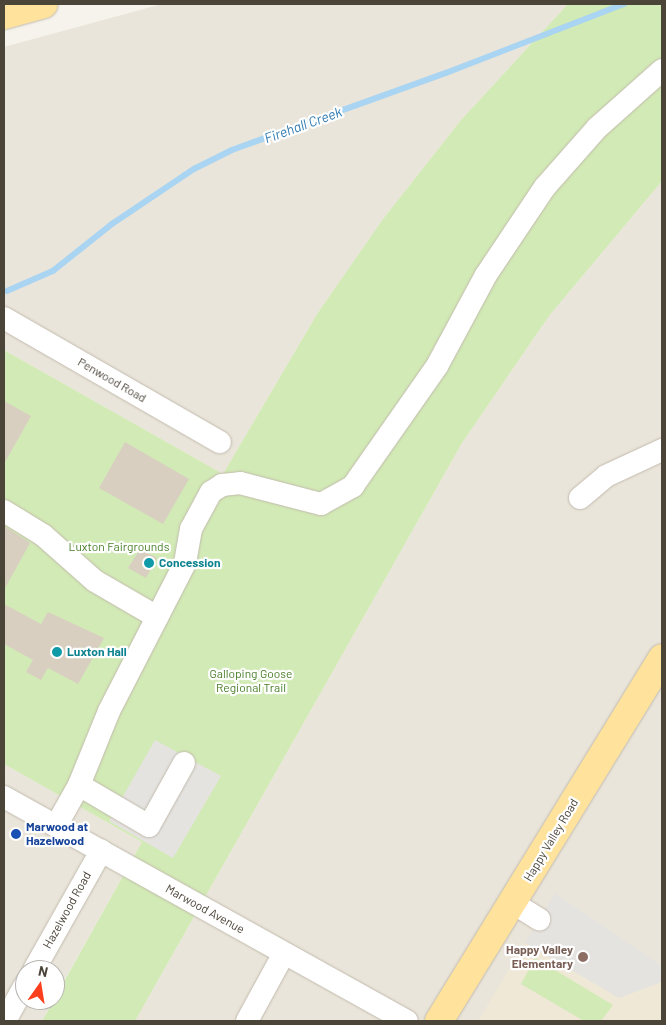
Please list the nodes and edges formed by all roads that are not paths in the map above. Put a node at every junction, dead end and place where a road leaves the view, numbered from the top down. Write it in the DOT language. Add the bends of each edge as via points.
graph roads {
  1 [pos="44,4"];
  2 [pos="4,15"];
  3 [pos="662,70"];
  4 [pos="4,318"];
  5 [pos="220,442"];
  6 [pos="662,450"];
  7 [pos="580,498"];
  8 [pos="4,511"];
  9 [pos="157,617"];
  10 [pos="662,658"];
  11 [pos="184,763"];
  12 [pos="79,786"];
  13 [pos="4,797"];
  14 [pos="56,826"];
  15 [pos="101,851"];
  16 [pos="513,902"];
  17 [pos="539,919"];
  18 [pos="284,954"];
  19 [pos="40,960"];
  20 [pos="15,1003"];
  21 [pos="5,1021"];
  22 [pos="247,1021"];
  23 [pos="407,1021"];
  24 [pos="438,1021"];
  1 -- 2 [label="main road"];
  3 -- 9 [label="street" via="597,128 545,187 486,275 437,366 353,486 321,504 240,483 216,488 191,529 185,563"];
  4 -- 5 [label="street, Penwood Road"];
  6 -- 7 [label="street" via="606,476"];
  8 -- 9 [label="street" via="43,534 95,581"];
  9 -- 12 [label="street" via="109,711"];
  10 -- 16 [label="main road, Happy Valley Road"];
  11 -- 12 [label="street" via="149,826"];
  12 -- 14 [label="street"];
  13 -- 14 [label="street, Marwood Avenue"];
  14 -- 15 [label="street, Marwood Avenue"];
  15 -- 18 [label="street, Marwood Avenue"];
  15 -- 19 [label="street, Hazelwood Road"];
  16 -- 17 [label="street"];
  16 -- 24 [label="main road, Happy Valley Road"];
  18 -- 22 [label="street"];
  18 -- 23 [label="street, Marwood Avenue"];
  20 -- 21 [label="street"];
}
